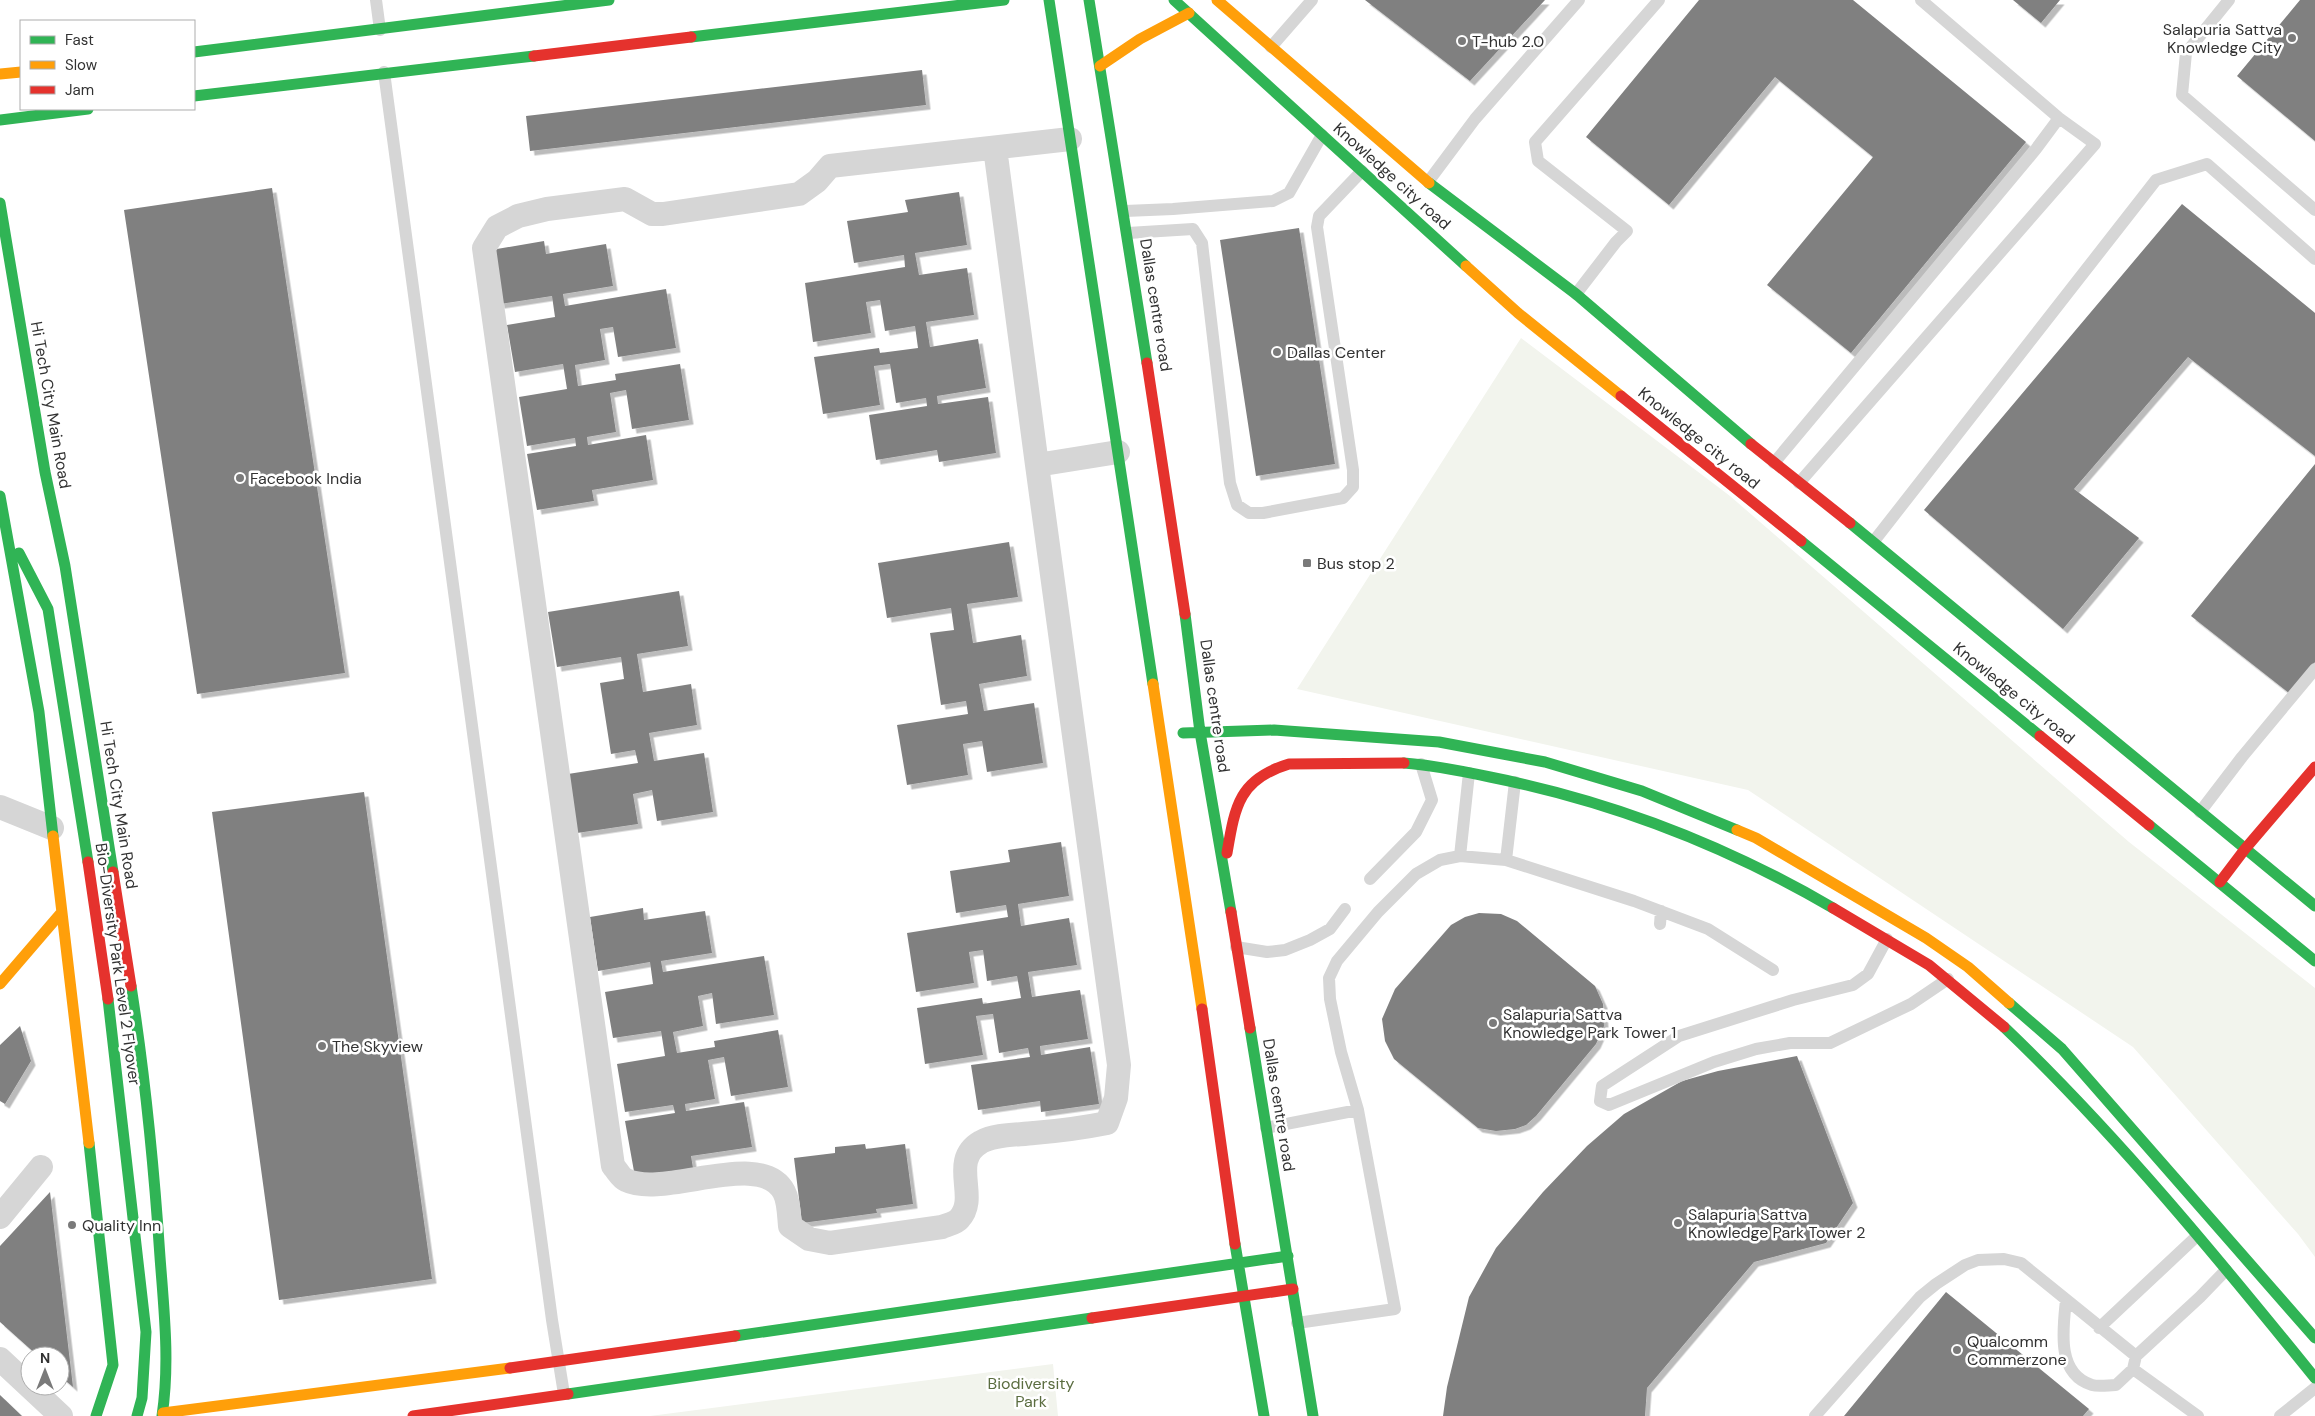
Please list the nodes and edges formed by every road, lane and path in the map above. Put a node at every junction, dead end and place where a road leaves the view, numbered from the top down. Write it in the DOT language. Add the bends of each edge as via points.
graph roads {
  1 [pos="376,0"];
  2 [pos="609,0"];
  3 [pos="1004,0"];
  4 [pos="1049,0"];
  5 [pos="1089,0"];
  6 [pos="1174,0"];
  7 [pos="1216,0"];
  8 [pos="1312,0"];
  9 [pos="1579,0"];
  10 [pos="1659,0"];
  11 [pos="1921,0"];
  12 [pos="2229,0"];
  13 [pos="1189,13"];
  14 [pos="380,30"];
  15 [pos="1271,47"];
  16 [pos="195,52"];
  17 [pos="1100,66"];
  18 [pos="20,72"];
  19 [pos="384,72"];
  20 [pos="0,74"];
  21 [pos="195,96"];
  22 [pos="80,110"];
  23 [pos="2059,118"];
  24 [pos="0,120"];
  25 [pos="1322,134"];
  26 [pos="1070,139"];
  27 [pos="995,148"];
  28 [pos="1362,171"];
  29 [pos="1428,182"];
  30 [pos="0,203"];
  31 [pos="2315,210"];
  32 [pos="1125,211"];
  33 [pos="1128,233"];
  34 [pos="2315,259"];
  35 [pos="1576,294"];
  36 [pos="1118,452"];
  37 [pos="1774,463"];
  38 [pos="1038,465"];
  39 [pos="1799,483"];
  40 [pos="0,496"];
  41 [pos="5,527"];
  42 [pos="1874,541"];
  43 [pos="2315,669"];
  44 [pos="1200,732"];
  45 [pos="1162,736"];
  46 [pos="1421,764"];
  47 [pos="2315,767"];
  48 [pos="1469,773"];
  49 [pos="1515,782"];
  50 [pos="0,807"];
  51 [pos="2200,812"];
  52 [pos="52,828"];
  53 [pos="2245,849"];
  54 [pos="1460,856"];
  55 [pos="1506,860"];
  56 [pos="1224,868"];
  57 [pos="1370,879"];
  58 [pos="2220,882"];
  59 [pos="2315,906"];
  60 [pos="1345,910"];
  61 [pos="61,913"];
  62 [pos="1887,939"];
  63 [pos="1236,947"];
  64 [pos="2315,961"];
  65 [pos="1773,970"];
  66 [pos="1948,979"];
  67 [pos="0,984"];
  68 [pos="1358,1110"];
  69 [pos="1266,1128"];
  70 [pos="41,1167"];
  71 [pos="0,1217"];
  72 [pos="2197,1236"];
  73 [pos="1288,1256"];
  74 [pos="1239,1263"];
  75 [pos="2226,1270"];
  76 [pos="1293,1289"];
  77 [pos="1243,1296"];
  78 [pos="2066,1300"];
  79 [pos="1297,1323"];
  80 [pos="2099,1328"];
  81 [pos="2315,1338"];
  82 [pos="0,1359"];
  83 [pos="558,1362"];
  84 [pos="2134,1363"];
  85 [pos="2315,1378"];
  86 [pos="2315,1388"];
  87 [pos="564,1394"];
  88 [pos="162,1414"];
  89 [pos="61,1416"];
  90 [pos="96,1416"];
  91 [pos="138,1416"];
  92 [pos="413,1416"];
  93 [pos="1264,1416"];
  94 [pos="1313,1416"];
  95 [pos="1815,1416"];
  96 [pos="2198,1416"];
  97 [pos="2280,1416"];
  1 -- 14 [label="lane"];
  2 -- 14 [label="street"];
  3 -- 19 [label="street"];
  4 -- 26 [label="street"];
  5 -- 17 [label="street, Dallas centre road"];
  6 -- 13 [label="street, Knowledge city road"];
  7 -- 15 [label="street, Knowledge city road"];
  8 -- 15 [label="lane"];
  9 -- 29 [label="lane" via="1475,119"];
  10 -- 35 [label="lane" via="1535,142 1538,161 1627,231"];
  11 -- 23 [label="lane"];
  12 -- 31 [label="lane" via="2186,53 2182,95"];
  13 -- 17 [label="street" via="1140,39"];
  13 -- 25 [label="street, Knowledge city road"];
  14 -- 16 [label="street"];
  15 -- 29 [label="street, Knowledge city road"];
  17 -- 32 [label="street, Dallas centre road"];
  18 -- 20 [label="street"];
  19 -- 21 [label="street"];
  19 -- 83 [label="lane"];
  22 -- 24 [label="street"];
  23 -- 37 [label="lane"];
  23 -- 39 [label="lane" via="2094,144"];
  25 -- 28 [label="street, Knowledge city road"];
  25 -- 32 [label="lane" via="1290,193 1272,201"];
  26 -- 27 [label="street"];
  26 -- 36 [label="street"];
  27 -- 38 [label="street"];
  27 -- 38 [label="street" via="830,166 799,194 664,214 652,214 625,199 547,209 518,216 496,228 484,248 613,1166 626,1180 648,1184 756,1173 776,1183 784,1192 790,1226 809,1239 830,1243 942,1227 959,1219 967,1204 966,1158 980,1142 1107,1123 1116,1098 1119,1065"];
  28 -- 33 [label="lane" via="1319,216 1318,227 1353,470 1353,487 1343,498 1262,513 1249,513 1237,505 1230,483 1202,243 1193,229"];
  28 -- 58 [label="street, Knowledge city road" via="1518,313"];
  29 -- 35 [label="street, Knowledge city road"];
  30 -- 88 [label="street, Hi Tech City Main Road" via="45,472 65,566 132,994 156,1197 168,1349"];
  32 -- 33 [label="street, Dallas centre road"];
  33 -- 44 [label="street, Dallas centre road"];
  34 -- 42 [label="lane" via="2207,164 2156,180"];
  35 -- 37 [label="street, Knowledge city road"];
  36 -- 38 [label="street"];
  36 -- 45 [label="street"];
  37 -- 39 [label="street, Knowledge city road"];
  39 -- 42 [label="street, Knowledge city road"];
  40 -- 41 [label="street"];
  41 -- 52 [label="street" via="38,712"];
  41 -- 91 [label="street, Bio-Diversity Park Level 2 Flyover" via="48,609 97,915 146,1332"];
  42 -- 51 [label="street, Knowledge city road"];
  43 -- 51 [label="lane"];
  44 -- 45 [label="street"];
  44 -- 56 [label="street, Dallas centre road"];
  44 -- 81 [label="street" via="1274,730 1391,737 1439,742 1545,762 1642,791 1756,838 1926,938 1968,967 2062,1049"];
  45 -- 74 [label="street"];
  46 -- 48 [label="street"];
  46 -- 56 [label="street" via="1289,764 1257,776 1245,789 1231,831"];
  46 -- 57 [label="lane" via="1432,800 1416,832"];
  47 -- 53 [label="street"];
  48 -- 49 [label="street"];
  48 -- 54 [label="lane"];
  49 -- 55 [label="lane"];
  49 -- 62 [label="street" via="1563,792 1633,814 1710,845 1806,890"];
  50 -- 52 [label="street"];
  51 -- 53 [label="street, Knowledge city road"];
  52 -- 61 [label="street"];
  53 -- 58 [label="street"];
  53 -- 59 [label="street, Knowledge city road"];
  54 -- 55 [label="lane"];
  54 -- 68 [label="lane" via="1440,860 1416,874 1378,912 1337,961 1329,978 1330,1000 1341,1052"];
  55 -- 65 [label="lane" via="1661,918 1708,928"];
  56 -- 63 [label="street, Dallas centre road"];
  58 -- 64 [label="street, Knowledge city road"];
  60 -- 63 [label="lane" via="1330,929 1285,950 1267,952"];
  61 -- 67 [label="street"];
  61 -- 90 [label="street" via="76,1019 113,1365"];
  62 -- 66 [label="street"];
  62 -- 66 [label="lane" via="1868,974 1852,985 1679,1036 1602,1086 1600,1101 1608,1105 1714,1062 1756,1049 1790,1043 1830,1043 1911,1004"];
  63 -- 69 [label="street, Dallas centre road"];
  66 -- 72 [label="street" via="2053,1076 2108,1133"];
  68 -- 69 [label="lane"];
  68 -- 79 [label="lane" via="1395,1309"];
  69 -- 73 [label="street, Dallas centre road"];
  70 -- 71 [label="street"];
  72 -- 75 [label="street"];
  72 -- 80 [label="lane"];
  73 -- 74 [label="street"];
  73 -- 76 [label="street, Dallas centre road"];
  74 -- 77 [label="street"];
  74 -- 83 [label="street"];
  75 -- 84 [label="lane"];
  75 -- 85 [label="street"];
  76 -- 77 [label="street"];
  76 -- 79 [label="street, Dallas centre road"];
  77 -- 87 [label="street"];
  77 -- 93 [label="street"];
  78 -- 80 [label="lane"];
  78 -- 84 [label="lane" via="2063,1331 2066,1362 2077,1376 2093,1386 2116,1386"];
  78 -- 95 [label="lane" via="2020,1263 1978,1260 1965,1264 1920,1296"];
  79 -- 94 [label="street, Dallas centre road"];
  80 -- 84 [label="lane"];
  82 -- 89 [label="street"];
  83 -- 87 [label="lane"];
  83 -- 88 [label="street"];
  84 -- 96 [label="lane"];
  86 -- 97 [label="lane"];
  87 -- 92 [label="street"];
}
